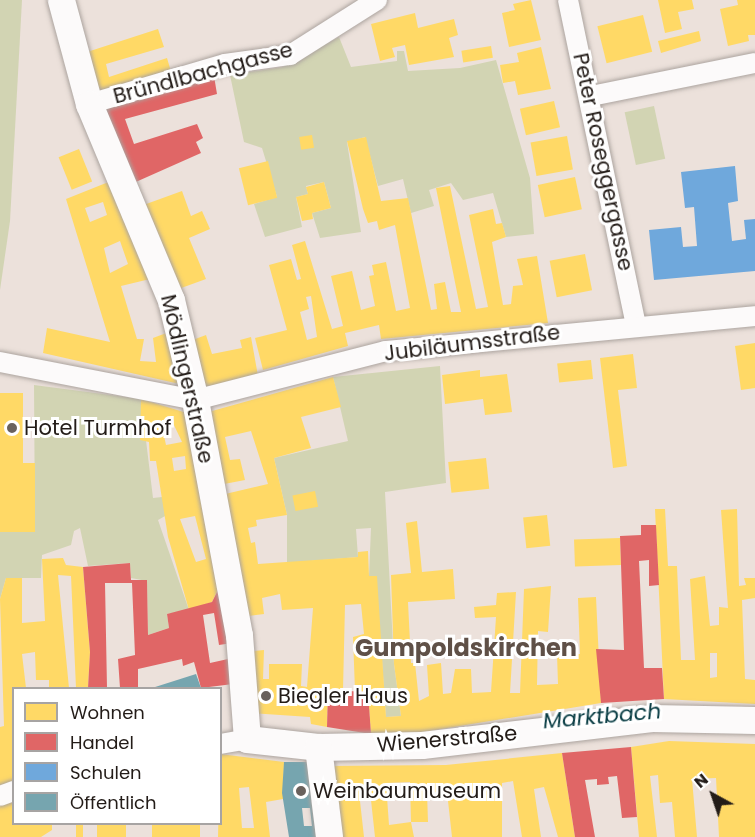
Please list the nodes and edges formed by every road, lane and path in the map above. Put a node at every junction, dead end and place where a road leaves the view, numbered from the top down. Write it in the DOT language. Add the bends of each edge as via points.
graph roads {
  1 [pos="61,0"];
  2 [pos="377,0"];
  3 [pos="568,0"];
  4 [pos="755,63"];
  5 [pos="591,96"];
  6 [pos="89,104"];
  7 [pos="755,316"];
  8 [pos="636,325"];
  9 [pos="0,362"];
  10 [pos="195,400"];
  11 [pos="755,720"];
  12 [pos="247,739"];
  13 [pos="222,744"];
  14 [pos="318,747"];
  15 [pos="329,837"];
  1 -- 6 [label="main road, Mödlingerstraße"];
  2 -- 6 [label="street, Bründlbachgasse" via="291,55 225,64"];
  3 -- 5 [label="street, Peter Roseggergasse"];
  4 -- 5 [label="street"];
  5 -- 8 [label="street, Peter Roseggergasse"];
  6 -- 10 [label="main road, Mödlingerstraße" via="171,300"];
  7 -- 8 [label="street, Jubiläumsstraße"];
  8 -- 10 [label="street, Jubiläumsstraße" via="386,351"];
  9 -- 10 [label="street"];
  10 -- 12 [label="main road, Mödlingerstraße" via="239,635"];
  11 -- 14 [label="main road, Wienerstraße" via="651,718 423,745"];
  12 -- 13 [label="street"];
  12 -- 14 [label="main road, Wienerstraße"];
  14 -- 15 [label="main road"];
}
